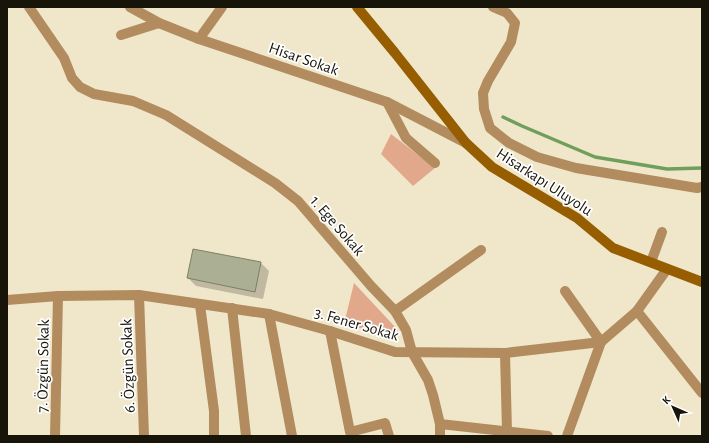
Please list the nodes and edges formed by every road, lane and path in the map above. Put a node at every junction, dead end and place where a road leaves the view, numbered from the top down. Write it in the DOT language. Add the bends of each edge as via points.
graph roads {
  1 [pos="29,7"];
  2 [pos="130,7"];
  3 [pos="222,7"];
  4 [pos="357,7"];
  5 [pos="494,7"];
  6 [pos="159,23"];
  7 [pos="121,35"];
  8 [pos="199,39"];
  9 [pos="386,102"];
  10 [pos="466,143"];
  11 [pos="435,163"];
  12 [pos="702,188"];
  13 [pos="662,232"];
  14 [pos="482,250"];
  15 [pos="651,262"];
  16 [pos="667,269"];
  17 [pos="702,282"];
  18 [pos="565,291"];
  19 [pos="139,295"];
  20 [pos="58,296"];
  21 [pos="7,300"];
  22 [pos="200,305"];
  23 [pos="232,308"];
  24 [pos="395,311"];
  25 [pos="638,311"];
  26 [pos="269,314"];
  27 [pos="330,331"];
  28 [pos="601,342"];
  29 [pos="412,352"];
  30 [pos="506,353"];
  31 [pos="702,393"];
  32 [pos="440,424"];
  33 [pos="507,432"];
  34 [pos="55,436"];
  35 [pos="144,436"];
  36 [pos="214,436"];
  37 [pos="246,436"];
  38 [pos="292,436"];
  39 [pos="389,436"];
  40 [pos="440,436"];
  41 [pos="548,436"];
  42 [pos="567,436"];
  1 -- 24 [label="street, 1. Ege Sokak" via="64,58 72,78 80,87 94,94 133,101 159,112 275,183 298,201"];
  2 -- 6 [label="street, Hisar Sokak"];
  3 -- 8 [label="street"];
  4 -- 10 [label="street, Hisarkapı Uluyolu"];
  5 -- 12 [label="street" via="507,13 514,23 511,42 483,93 484,109 490,128 508,143 537,157 576,168"];
  6 -- 7 [label="street"];
  6 -- 8 [label="street, Hisar Sokak"];
  8 -- 9 [label="street, Hisar Sokak"];
  9 -- 10 [label="street, Hisar Sokak"];
  9 -- 11 [label="street" via="406,138"];
  10 -- 15 [label="street, Hisarkapı Uluyolu" via="492,167 577,218 613,248"];
  13 -- 15 [label="street"];
  14 -- 24 [label="street"];
  15 -- 16 [label="street, Hisarkapı Uluyolu"];
  16 -- 17 [label="street, Hisarkapı Uluyolu"];
  16 -- 25 [label="street"];
  18 -- 28 [label="street"];
  19 -- 20 [label="street, 3. Fener Sokak"];
  19 -- 22 [label="street, 3. Fener Sokak"];
  19 -- 35 [label="street, 6. Özgün Sokak"];
  20 -- 21 [label="street, 3. Fener Sokak"];
  20 -- 34 [label="street, 7. Özgün Sokak"];
  22 -- 23 [label="street, 3. Fener Sokak"];
  22 -- 36 [label="street" via="214,411"];
  23 -- 26 [label="street, 3. Fener Sokak"];
  23 -- 37 [label="street"];
  24 -- 29 [label="street, 1. Ege Sokak" via="406,330"];
  25 -- 28 [label="street"];
  25 -- 31 [label="street"];
  26 -- 27 [label="street, 3. Fener Sokak"];
  26 -- 38 [label="street"];
  27 -- 29 [label="street, 3. Fener Sokak" via="395,352"];
  27 -- 39 [label="street" via="350,432 385,423"];
  28 -- 30 [label="street, 3. Fener Sokak"];
  28 -- 42 [label="street"];
  29 -- 30 [label="street, 3. Fener Sokak"];
  29 -- 32 [label="street, 1. Ege Sokak" via="428,380"];
  30 -- 33 [label="street"];
  32 -- 33 [label="street"];
  32 -- 40 [label="street, 1. Ege Sokak"];
  33 -- 41 [label="street"];
}
